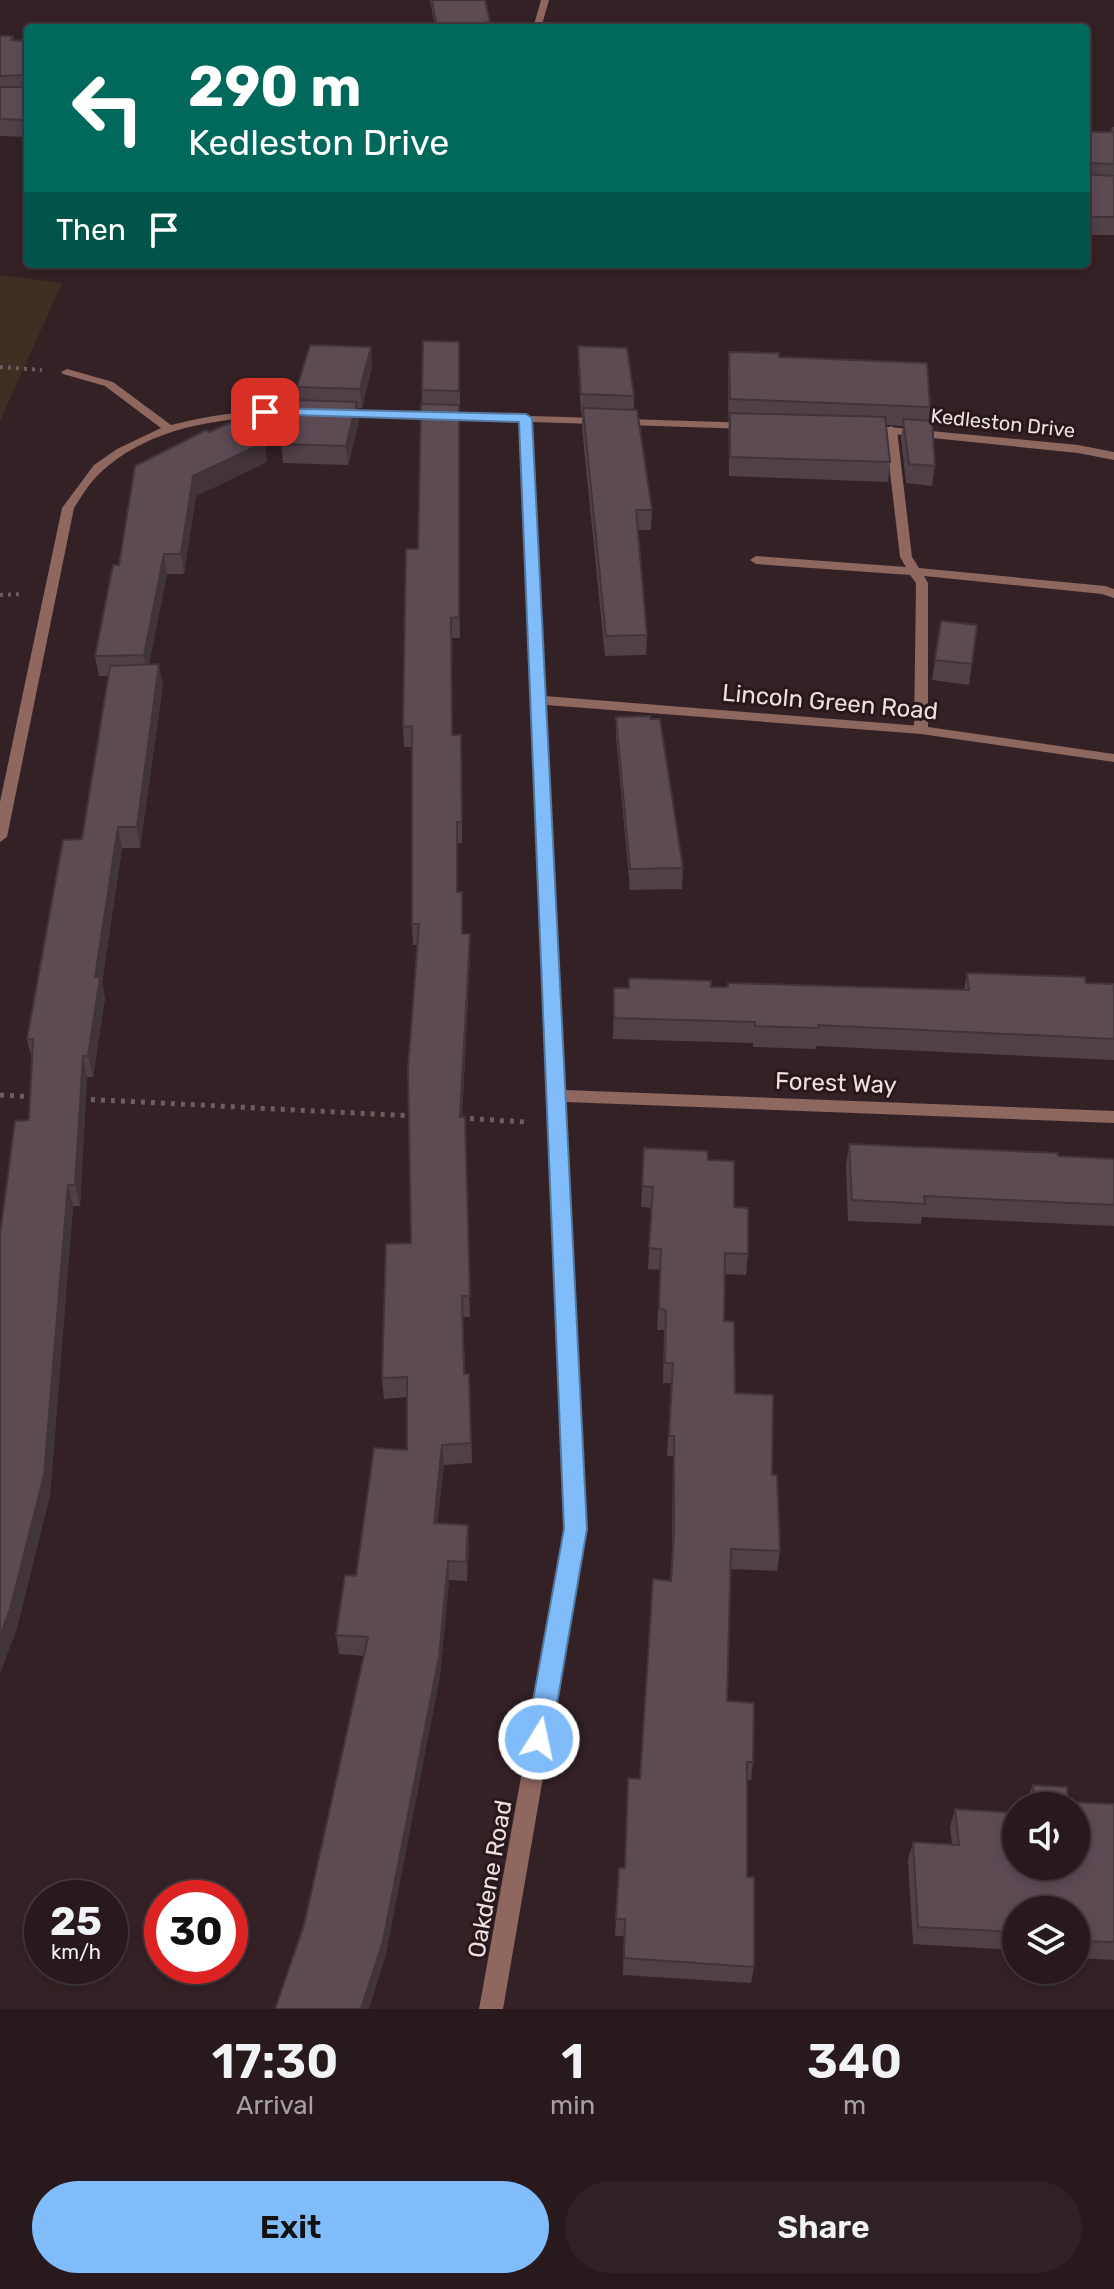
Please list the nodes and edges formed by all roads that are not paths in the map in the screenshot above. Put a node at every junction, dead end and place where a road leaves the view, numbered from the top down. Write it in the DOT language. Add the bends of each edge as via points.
graph roads {
  1 [pos="545,0"];
  2 [pos="538,24"];
  3 [pos="67,372"];
  4 [pos="526,418"];
  5 [pos="764,426"];
  6 [pos="169,429"];
  7 [pos="860,429"];
  8 [pos="891,430"];
  9 [pos="1114,456"];
  10 [pos="756,560"];
  11 [pos="914,571"];
  12 [pos="1114,594"];
  13 [pos="540,700"];
  14 [pos="921,730"];
  15 [pos="1114,758"];
  16 [pos="0,837"];
  17 [pos="557,1096"];
  18 [pos="1114,1117"];
  19 [pos="491,2009"];
  1 -- 2 [label="street"];
  3 -- 6 [label="street" via="109,384"];
  4 -- 5 [label="street"];
  4 -- 6 [label="street" via="265,412 219,416"];
  4 -- 13 [label="street, Oakdene Road"];
  6 -- 16 [label="street" via="130,445 95,469 68,508"];
  7 -- 8 [label="street, Kedleston Drive"];
  8 -- 9 [label="street, Kedleston Drive"];
  8 -- 11 [label="street" via="906,557"];
  10 -- 11 [label="street"];
  11 -- 12 [label="street"];
  11 -- 14 [label="street" via="922,583"];
  13 -- 14 [label="street, Lincoln Green Road"];
  13 -- 17 [label="street, Oakdene Road"];
  14 -- 15 [label="street, Lincoln Green Road"];
  17 -- 18 [label="street, Forest Way"];
  17 -- 19 [label="street, Oakdene Road" via="576,1529"];
}
